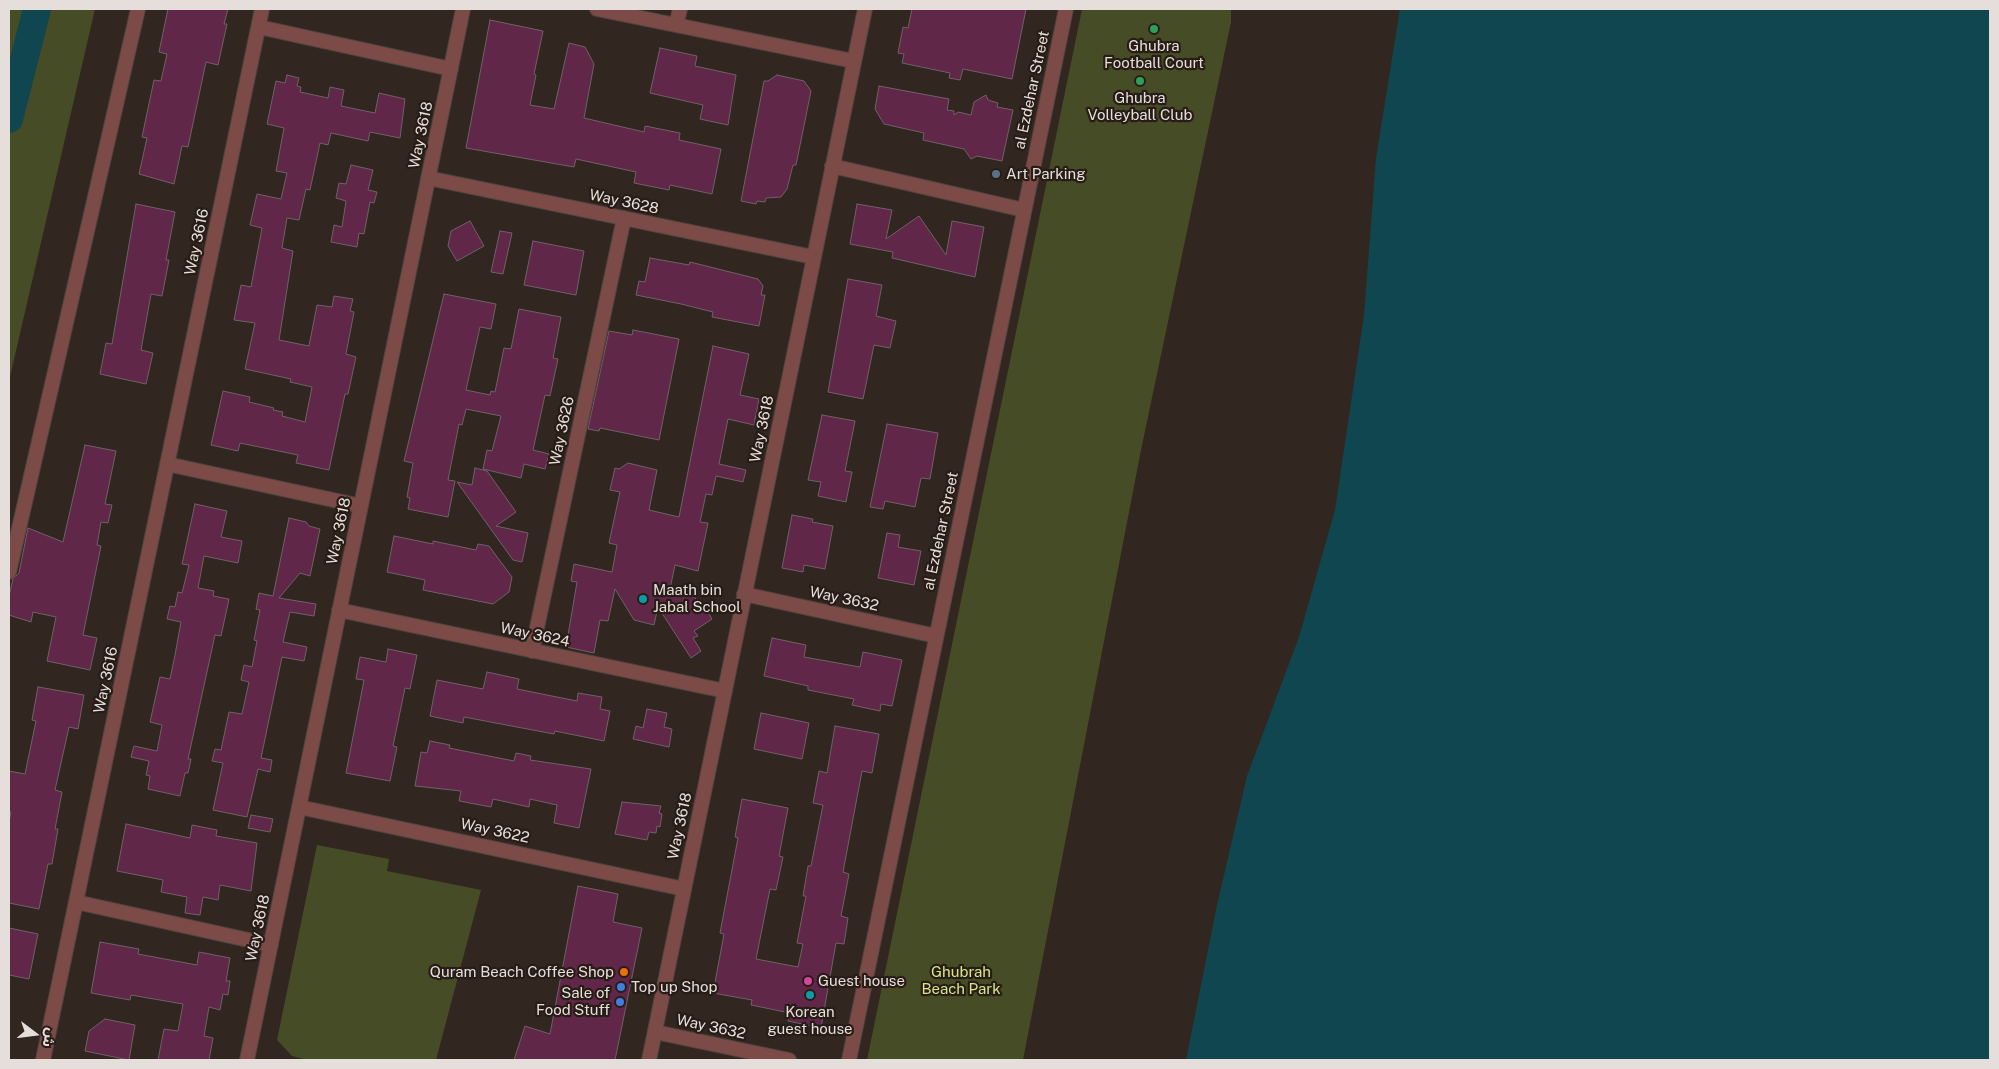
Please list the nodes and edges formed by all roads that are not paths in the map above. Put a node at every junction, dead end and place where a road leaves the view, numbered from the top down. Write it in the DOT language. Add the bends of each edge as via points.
graph roads {
  1 [pos="138,9"];
  2 [pos="262,9"];
  3 [pos="463,9"];
  4 [pos="597,9"];
  5 [pos="680,9"];
  6 [pos="865,9"];
  7 [pos="1066,9"];
  8 [pos="676,25"];
  9 [pos="259,27"];
  10 [pos="853,61"];
  11 [pos="451,69"];
  12 [pos="832,166"];
  13 [pos="428,178"];
  14 [pos="1024,210"];
  15 [pos="624,218"];
  16 [pos="813,257"];
  17 [pos="167,464"];
  18 [pos="361,506"];
  19 [pos="9,572"];
  20 [pos="744,594"];
  21 [pos="340,610"];
  22 [pos="936,636"];
  23 [pos="532,651"];
  24 [pos="724,691"];
  25 [pos="299,807"];
  26 [pos="684,889"];
  27 [pos="76,902"];
  28 [pos="271,945"];
  29 [pos="655,1032"];
  30 [pos="43,1060"];
  31 [pos="247,1060"];
  32 [pos="649,1060"];
  33 [pos="789,1060"];
  34 [pos="849,1060"];
  1 -- 19 [label="street"];
  2 -- 9 [label="street, Way 3616"];
  3 -- 11 [label="street, Way 3618"];
  4 -- 8 [label="street"];
  5 -- 8 [label="street"];
  6 -- 10 [label="street"];
  7 -- 14 [label="street, al Ezdehar Street"];
  8 -- 10 [label="street"];
  9 -- 11 [label="street"];
  9 -- 17 [label="street, Way 3616"];
  10 -- 12 [label="street, Way 3618"];
  11 -- 13 [label="street, Way 3618"];
  12 -- 14 [label="street"];
  12 -- 16 [label="street, Way 3618"];
  13 -- 15 [label="street, Way 3628"];
  13 -- 18 [label="street, Way 3618"];
  14 -- 22 [label="street, al Ezdehar Street"];
  15 -- 16 [label="street, Way 3628"];
  15 -- 23 [label="street, Way 3626"];
  16 -- 20 [label="street, Way 3618"];
  17 -- 18 [label="street"];
  17 -- 27 [label="street, Way 3616"];
  18 -- 21 [label="street, Way 3618"];
  20 -- 22 [label="street, Way 3632"];
  20 -- 24 [label="street, Way 3618"];
  21 -- 23 [label="street, Way 3624"];
  21 -- 25 [label="street, Way 3618"];
  22 -- 34 [label="street, al Ezdehar Street"];
  23 -- 24 [label="street, Way 3624"];
  24 -- 26 [label="street, Way 3618"];
  25 -- 26 [label="street, Way 3622"];
  25 -- 28 [label="street, Way 3618"];
  26 -- 29 [label="street, Way 3618"];
  27 -- 28 [label="street"];
  27 -- 30 [label="street, Way 3616"];
  28 -- 31 [label="street, Way 3618"];
  29 -- 32 [label="street, Way 3618"];
  29 -- 33 [label="street, Way 3632"];
}
